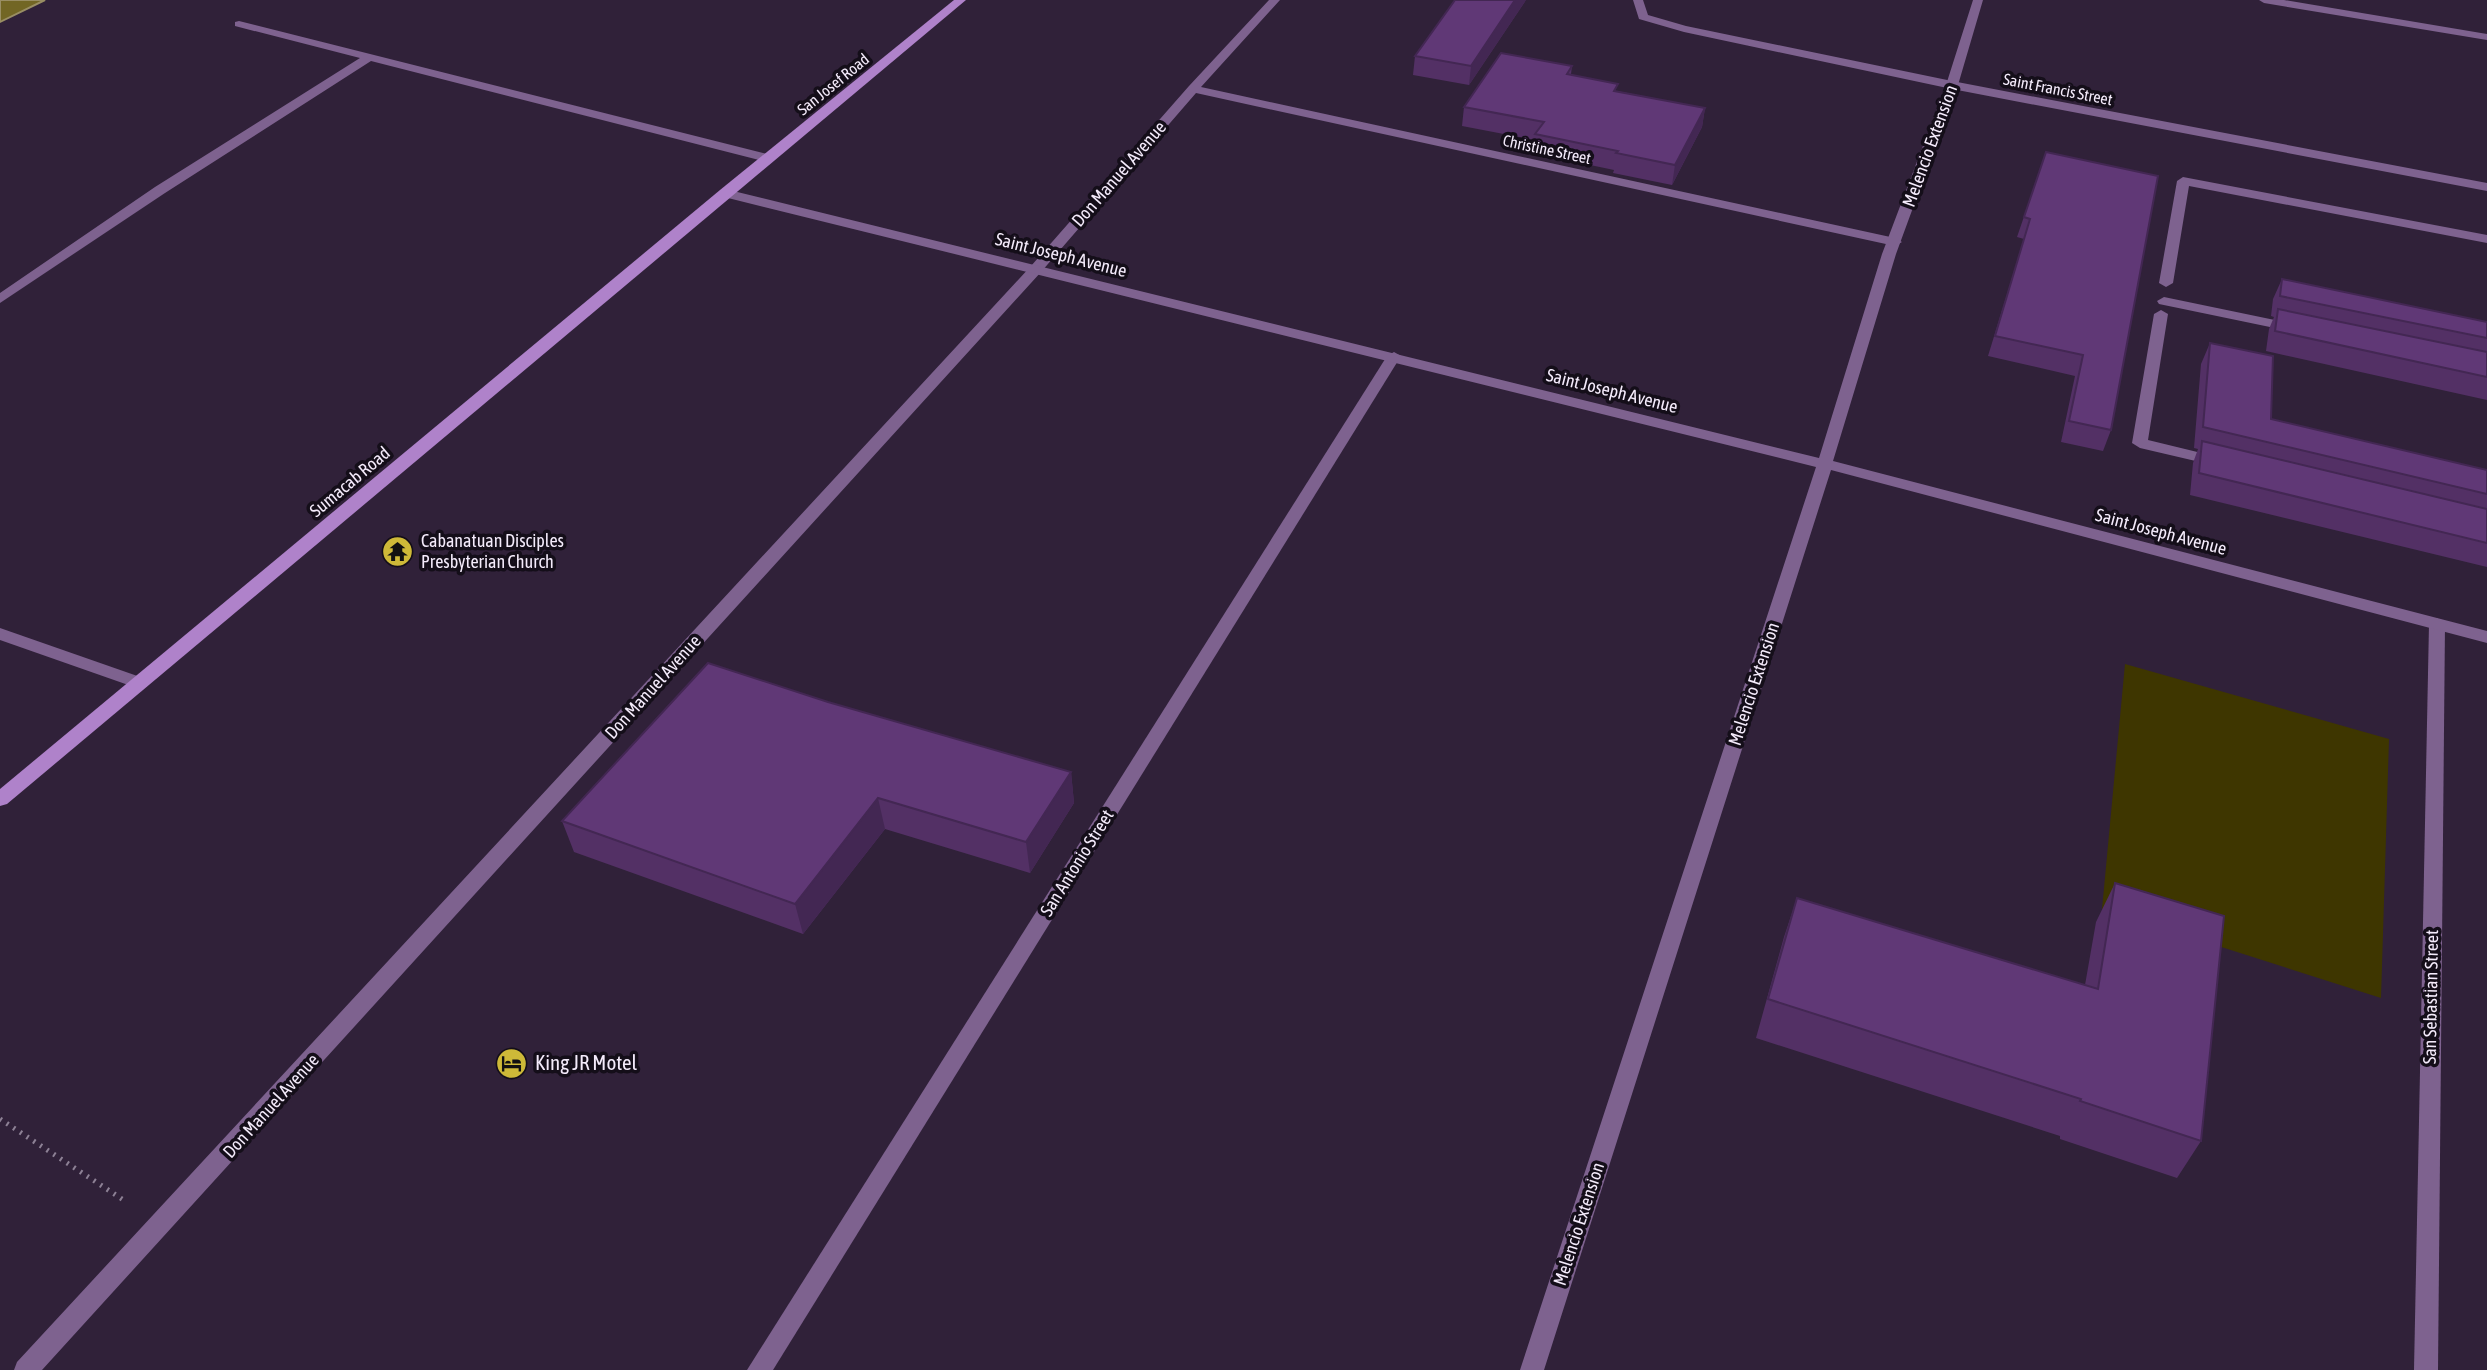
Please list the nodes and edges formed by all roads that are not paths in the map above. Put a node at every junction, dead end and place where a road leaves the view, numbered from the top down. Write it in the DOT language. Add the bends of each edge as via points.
graph roads {
  1 [pos="961,0"];
  2 [pos="1275,0"];
  3 [pos="1638,0"];
  4 [pos="1978,0"];
  5 [pos="2264,0"];
  6 [pos="239,24"];
  7 [pos="2487,37"];
  8 [pos="368,58"];
  9 [pos="1952,85"];
  10 [pos="1193,89"];
  11 [pos="767,158"];
  12 [pos="2487,187"];
  13 [pos="725,194"];
  14 [pos="2487,239"];
  15 [pos="1895,242"];
  16 [pos="1036,269"];
  17 [pos="2166,283"];
  18 [pos="0,299"];
  19 [pos="2312,332"];
  20 [pos="1394,356"];
  21 [pos="1825,464"];
  22 [pos="2234,465"];
  23 [pos="2437,624"];
  24 [pos="0,634"];
  25 [pos="2487,637"];
  26 [pos="140,683"];
  27 [pos="0,799"];
  28 [pos="26,1370"];
  29 [pos="759,1370"];
  30 [pos="1532,1370"];
  31 [pos="2426,1370"];
  1 -- 11 [label="main road, San Josef Road"];
  2 -- 10 [label="street, Don Manuel Avenue"];
  3 -- 9 [label="street, Saint Francis Street" via="1643,17 1684,29"];
  4 -- 9 [label="street, Melencio Extension"];
  5 -- 7 [label="street"];
  6 -- 8 [label="street"];
  8 -- 11 [label="street"];
  8 -- 18 [label="street" via="160,190"];
  9 -- 12 [label="street, Saint Francis Street"];
  9 -- 15 [label="street, Melencio Extension"];
  10 -- 15 [label="street, Christine Street"];
  10 -- 16 [label="street, Don Manuel Avenue"];
  11 -- 13 [label="main road, San Josef Road"];
  13 -- 16 [label="street, Saint Joseph Avenue"];
  13 -- 26 [label="main road, Sumacab Road"];
  14 -- 17 [label="street" via="2183,181"];
  15 -- 21 [label="street, Melencio Extension"];
  16 -- 20 [label="street, Saint Joseph Avenue"];
  16 -- 28 [label="street, Don Manuel Avenue"];
  19 -- 22 [label="street" via="2162,307 2140,443"];
  20 -- 21 [label="street, Saint Joseph Avenue"];
  20 -- 29 [label="street, San Antonio Street"];
  21 -- 23 [label="street, Saint Joseph Avenue"];
  21 -- 30 [label="street, Melencio Extension"];
  23 -- 25 [label="street, Saint Joseph Avenue"];
  23 -- 31 [label="street, San Sebastian Street"];
  24 -- 26 [label="street"];
  26 -- 27 [label="main road, Sumacab Road"];
}
